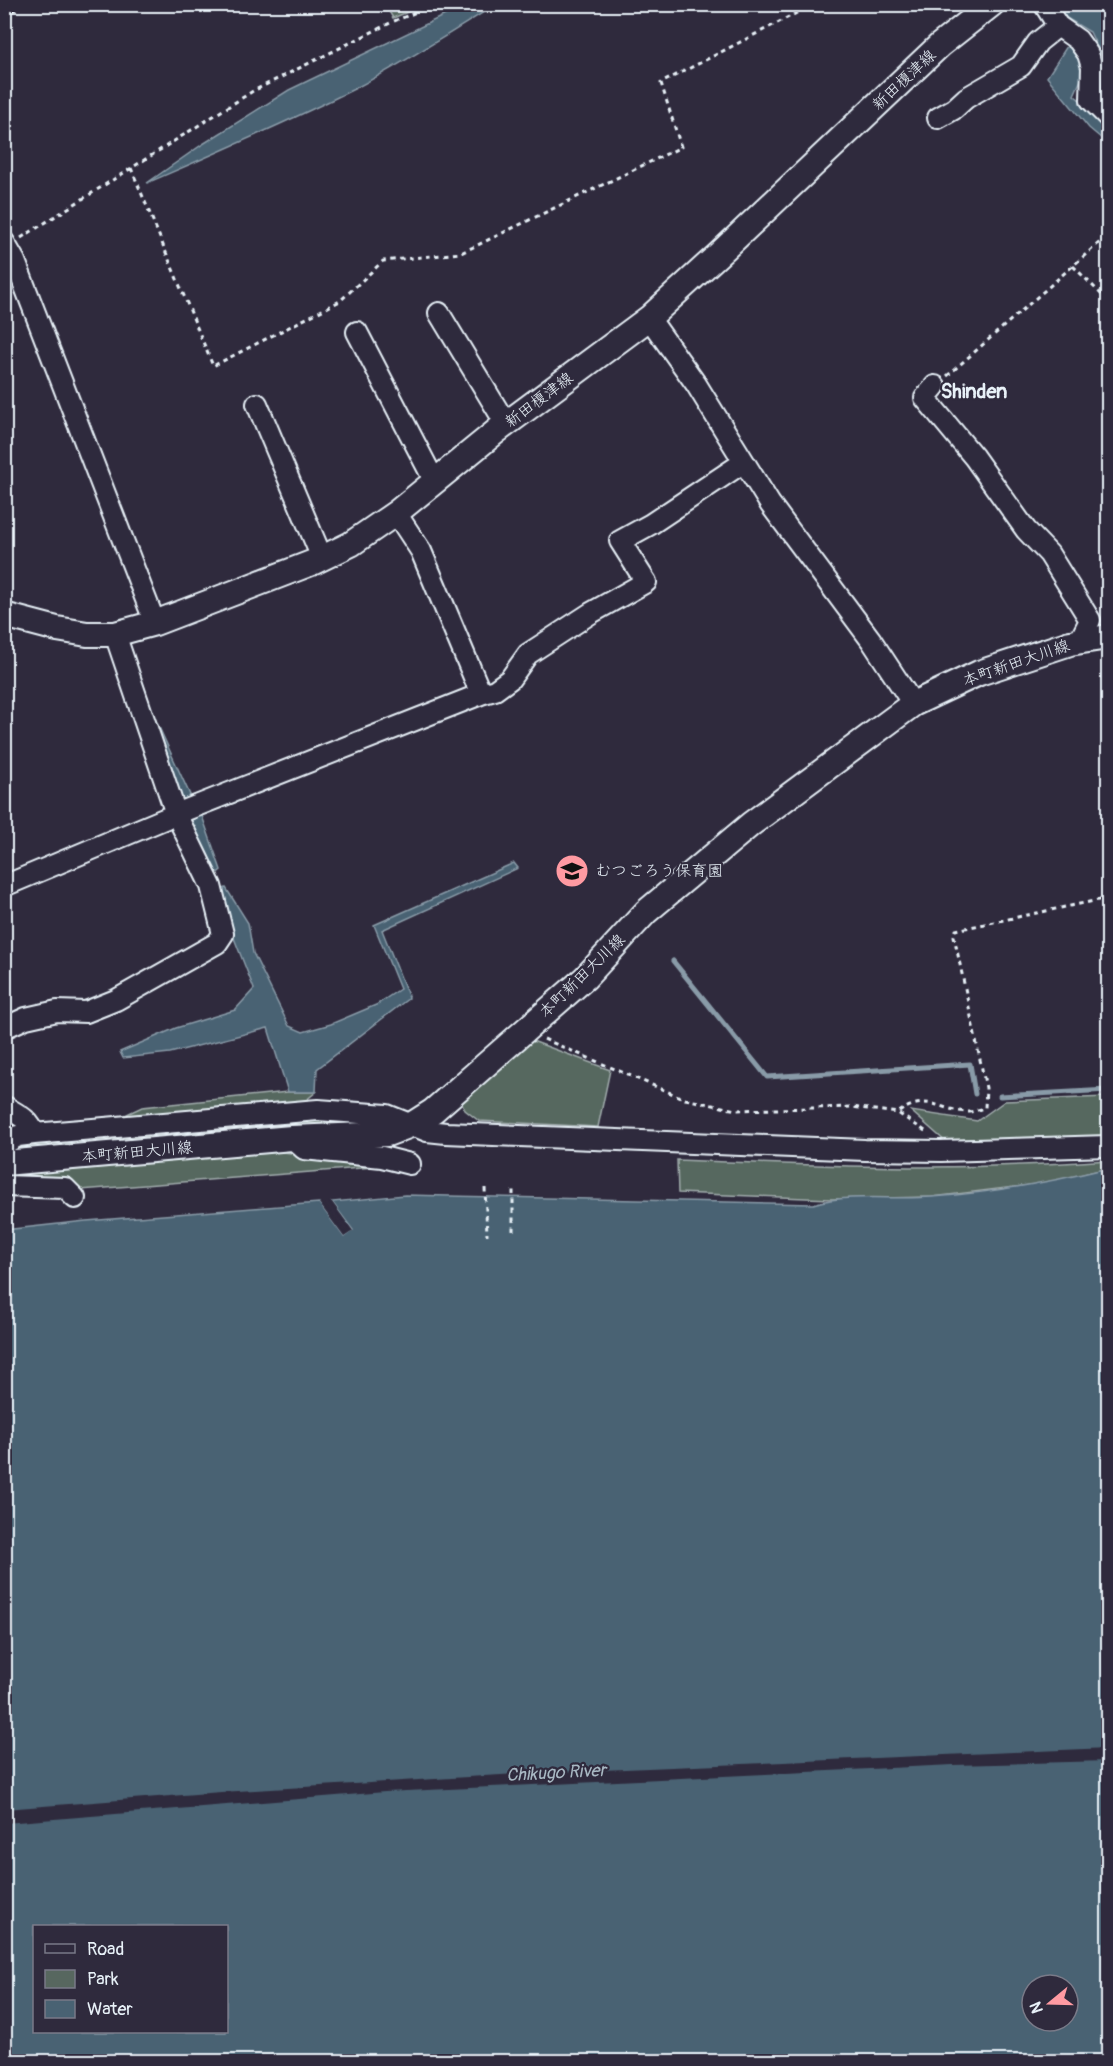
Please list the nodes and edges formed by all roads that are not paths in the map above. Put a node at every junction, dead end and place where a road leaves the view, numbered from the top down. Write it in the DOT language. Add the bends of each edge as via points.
graph roads {
  1 [pos="992,4"];
  2 [pos="1044,4"];
  3 [pos="1058,26"];
  4 [pos="1108,117"];
  5 [pos="938,118"];
  6 [pos="8,254"];
  7 [pos="439,313"];
  8 [pos="650,318"];
  9 [pos="357,332"];
  10 [pos="935,386"];
  11 [pos="257,404"];
  12 [pos="506,424"];
  13 [pos="744,462"];
  14 [pos="435,482"];
  15 [pos="396,513"];
  16 [pos="322,558"];
  17 [pos="4,615"];
  18 [pos="154,623"];
  19 [pos="115,634"];
  20 [pos="1108,637"];
  21 [pos="1079,642"];
  22 [pos="481,694"];
  23 [pos="913,704"];
  24 [pos="176,814"];
  25 [pos="4,885"];
  26 [pos="4,1028"];
  27 [pos="4,1106"];
  28 [pos="411,1125"];
  29 [pos="15,1137"];
  30 [pos="292,1138"];
  31 [pos="1108,1146"];
  32 [pos="4,1163"];
  33 [pos="410,1164"];
  34 [pos="4,1186"];
  35 [pos="75,1198"];
  1 -- 8 [label="main road, 新田榎津線" via="940,45"];
  2 -- 3 [label="street"];
  3 -- 4 [label="street" via="1078,40 1088,54 1092,67 1091,100"];
  3 -- 5 [label="street" via="1038,42 1021,66"];
  6 -- 18 [label="street"];
  7 -- 12 [label="street"];
  8 -- 12 [label="main road, 新田榎津線"];
  8 -- 13 [label="street"];
  9 -- 14 [label="street"];
  10 -- 21 [label="street" via="925,398 974,457 1026,531 1049,554 1090,620"];
  11 -- 16 [label="street"];
  12 -- 14 [label="main road, 新田榎津線"];
  13 -- 22 [label="street" via="620,541 646,582 528,654 510,679"];
  13 -- 23 [label="street"];
  14 -- 15 [label="main road, 新田榎津線"];
  15 -- 16 [label="main road, 新田榎津線" via="351,544"];
  15 -- 22 [label="street" via="421,551"];
  16 -- 18 [label="main road, 新田榎津線"];
  17 -- 19 [label="main road, 新田榎津線" via="57,629"];
  18 -- 19 [label="main road, 新田榎津線"];
  19 -- 24 [label="street"];
  20 -- 21 [label="main road, 本町新田大川線"];
  21 -- 23 [label="main road, 本町新田大川線" via="979,673"];
  22 -- 24 [label="street"];
  23 -- 28 [label="main road, 本町新田大川線" via="751,824 646,912 585,978 434,1111"];
  24 -- 25 [label="street"];
  24 -- 26 [label="street" via="211,886 223,934 217,943 116,1000 86,1012 57,1011"];
  27 -- 29 [label="street" via="32,1127"];
  28 -- 29 [label="street" via="387,1115 318,1110"];
  28 -- 30 [label="main road, 本町新田大川線" via="387,1134"];
  28 -- 31 [label="street" via="446,1133 866,1150"];
  30 -- 32 [label="main road, 本町新田大川線"];
  30 -- 33 [label="street" via="304,1149 382,1156"];
  34 -- 35 [label="street" via="65,1188"];
}
